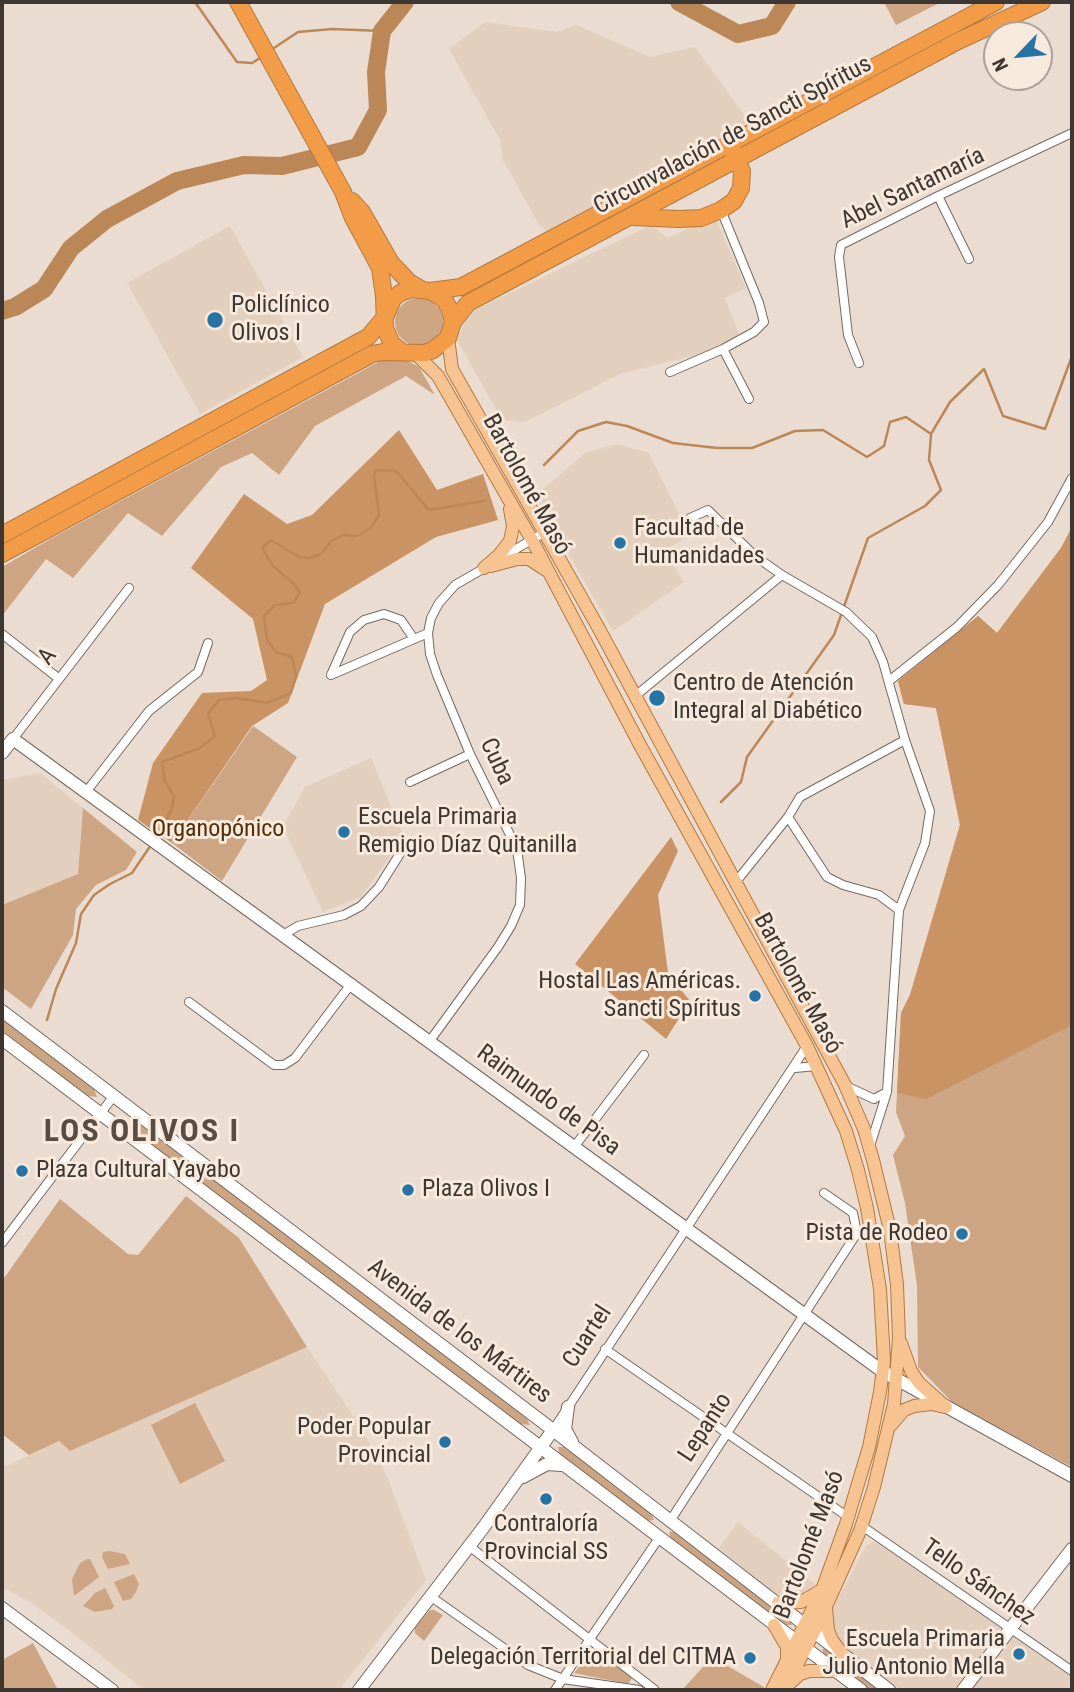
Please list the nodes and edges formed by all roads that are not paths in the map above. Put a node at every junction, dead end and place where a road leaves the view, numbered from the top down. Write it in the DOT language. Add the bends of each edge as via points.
graph roads {
  1 [pos="238,2"];
  2 [pos="996,2"];
  3 [pos="1042,2"];
  4 [pos="1072,133"];
  5 [pos="728,144"];
  6 [pos="737,159"];
  7 [pos="344,192"];
  8 [pos="939,196"];
  9 [pos="721,210"];
  10 [pos="629,217"];
  11 [pos="541,244"];
  12 [pos="556,256"];
  13 [pos="969,259"];
  14 [pos="426,290"];
  15 [pos="384,317"];
  16 [pos="453,322"];
  17 [pos="448,338"];
  18 [pos="723,349"];
  19 [pos="408,353"];
  20 [pos="859,363"];
  21 [pos="670,372"];
  22 [pos="749,399"];
  23 [pos="1072,478"];
  24 [pos="504,492"];
  25 [pos="690,518"];
  26 [pos="545,532"];
  27 [pos="2,536"];
  28 [pos="531,540"];
  29 [pos="2,554"];
  30 [pos="484,568"];
  31 [pos="550,574"];
  32 [pos="782,575"];
  33 [pos="129,587"];
  34 [pos="428,633"];
  35 [pos="2,634"];
  36 [pos="414,639"];
  37 [pos="208,643"];
  38 [pos="58,678"];
  39 [pos="889,681"];
  40 [pos="634,697"];
  41 [pos="13,738"];
  42 [pos="905,740"];
  43 [pos="2,752"];
  44 [pos="470,754"];
  45 [pos="411,782"];
  46 [pos="86,792"];
  47 [pos="788,817"];
  48 [pos="406,844"];
  49 [pos="735,883"];
  50 [pos="899,910"];
  51 [pos="283,935"];
  52 [pos="351,985"];
  53 [pos="188,1002"];
  54 [pos="2,1011"];
  55 [pos="2,1039"];
  56 [pos="429,1042"];
  57 [pos="807,1046"];
  58 [pos="644,1055"];
  59 [pos="834,1064"];
  60 [pos="817,1066"];
  61 [pos="795,1068"];
  62 [pos="845,1085"];
  63 [pos="887,1092"];
  64 [pos="113,1097"];
  65 [pos="133,1112"];
  66 [pos="100,1114"];
  67 [pos="121,1130"];
  68 [pos="870,1146"];
  69 [pos="574,1147"];
  70 [pos="824,1193"];
  71 [pos="686,1228"];
  72 [pos="2,1243"];
  73 [pos="805,1315"];
  74 [pos="899,1338"];
  75 [pos="605,1349"];
  76 [pos="882,1371"];
  77 [pos="897,1378"];
  78 [pos="568,1407"];
  79 [pos="946,1407"];
  80 [pos="537,1418"];
  81 [pos="888,1429"];
  82 [pos="518,1430"];
  83 [pos="553,1430"];
  84 [pos="727,1435"];
  85 [pos="540,1448"];
  86 [pos="576,1448"];
  87 [pos="562,1465"];
  88 [pos="1072,1476"];
  89 [pos="517,1481"];
  90 [pos="848,1517"];
  91 [pos="670,1521"];
  92 [pos="862,1526"];
  93 [pos="659,1538"];
  94 [pos="470,1546"];
  95 [pos="1072,1549"];
  96 [pos="822,1590"];
  97 [pos="430,1596"];
  98 [pos="778,1603"];
  99 [pos="826,1605"];
  100 [pos="2,1608"];
  101 [pos="774,1625"];
  102 [pos="810,1628"];
  103 [pos="1010,1629"];
  104 [pos="592,1639"];
  105 [pos="801,1645"];
  106 [pos="844,1656"];
  107 [pos="787,1661"];
  108 [pos="836,1671"];
  109 [pos="1072,1671"];
  110 [pos="563,1679"];
  111 [pos="785,1688"];
  112 [pos="112,1690"];
  113 [pos="359,1690"];
  114 [pos="555,1690"];
  115 [pos="624,1690"];
  116 [pos="639,1690"];
  117 [pos="655,1690"];
  118 [pos="772,1690"];
  119 [pos="861,1690"];
  120 [pos="889,1690"];
  121 [pos="963,1690"];
  1 -- 7 [label="highway"];
  2 -- 5 [label="highway, Circunvalación de Sancti Spíritus"];
  3 -- 6 [label="highway, Circunvalación de Sancti Spíritus" via="958,41"];
  4 -- 8 [label="street, Abel Santamaría"];
  5 -- 6 [label="highway"];
  5 -- 11 [label="highway, Circunvalación de Sancti Spíritus"];
  6 -- 9 [label="highway" via="741,188 734,201"];
  6 -- 10 [label="highway, Circunvalación de Sancti Spíritus"];
  7 -- 14 [label="highway" via="362,212 391,263 409,282"];
  7 -- 15 [label="highway" via="380,268"];
  8 -- 13 [label="street"];
  8 -- 20 [label="street, Abel Santamaría" via="841,245 848,335"];
  9 -- 10 [label="highway" via="701,218"];
  9 -- 18 [label="street" via="764,322"];
  10 -- 12 [label="highway, Circunvalación de Sancti Spíritus"];
  11 -- 12 [label="highway"];
  11 -- 14 [label="highway, Circunvalación de Sancti Spíritus" via="461,287"];
  12 -- 16 [label="highway, Circunvalación de Sancti Spíritus" via="468,303"];
  14 -- 15 [label="highway" via="400,293"];
  14 -- 16 [label="highway" via="444,299"];
  15 -- 19 [label="highway" via="392,344"];
  15 -- 27 [label="highway" via="368,337"];
  16 -- 17 [label="highway"];
  17 -- 19 [label="highway" via="433,350"];
  17 -- 26 [label="main road, Bartolomé Masó" via="452,369"];
  18 -- 21 [label="street"];
  18 -- 22 [label="street"];
  19 -- 24 [label="main road, Bartolomé Masó" via="438,376"];
  19 -- 29 [label="highway" via="372,354"];
  23 -- 39 [label="street" via="1048,522 998,585 957,627"];
  24 -- 28 [label="main road, Bartolomé Masó"];
  24 -- 30 [label="main road" via="513,526 510,541"];
  25 -- 32 [label="street" via="708,510 755,556"];
  26 -- 28 [label="street"];
  26 -- 40 [label="main road, Bartolomé Masó"];
  28 -- 30 [label="street"];
  28 -- 31 [label="main road, Bartolomé Masó"];
  30 -- 31 [label="main road" via="529,559"];
  30 -- 34 [label="street" via="455,585 439,603"];
  31 -- 57 [label="main road, Bartolomé Masó"];
  32 -- 39 [label="street" via="846,612 872,637"];
  32 -- 40 [label="street"];
  33 -- 38 [label="street, A"];
  34 -- 36 [label="street"];
  34 -- 44 [label="street, Cuba" via="437,675"];
  35 -- 38 [label="street"];
  36 -- 36 [label="street" via="401,620 384,614 364,621 350,632 331,675"];
  37 -- 46 [label="street" via="198,673 149,711"];
  38 -- 41 [label="street, A"];
  39 -- 42 [label="street"];
  40 -- 49 [label="main road, Bartolomé Masó"];
  41 -- 43 [label="main road, A"];
  41 -- 46 [label="main road, Raimundo de Pisa"];
  42 -- 47 [label="street" via="800,797"];
  42 -- 50 [label="street" via="930,811 925,843"];
  44 -- 45 [label="street"];
  44 -- 56 [label="street, Cuba" via="517,849 520,905 498,947"];
  46 -- 51 [label="main road, Raimundo de Pisa"];
  47 -- 49 [label="street"];
  47 -- 50 [label="street" via="827,877 879,895"];
  48 -- 51 [label="street" via="361,906"];
  49 -- 59 [label="main road, Bartolomé Masó"];
  50 -- 63 [label="street"];
  51 -- 52 [label="main road, Raimundo de Pisa"];
  52 -- 53 [label="street" via="295,1058 284,1065 274,1065"];
  52 -- 56 [label="main road, Raimundo de Pisa"];
  54 -- 64 [label="main road, Avenida de los Mártires"];
  55 -- 66 [label="main road, Avenida de los Mártires"];
  56 -- 69 [label="main road, Raimundo de Pisa"];
  57 -- 60 [label="main road, Bartolomé Masó"];
  57 -- 61 [label="street, Cuartel"];
  58 -- 69 [label="street"];
  59 -- 60 [label="main road"];
  59 -- 62 [label="main road, Bartolomé Masó"];
  60 -- 61 [label="street"];
  60 -- 76 [label="main road, Bartolomé Masó" via="846,1131 867,1208 880,1289"];
  61 -- 71 [label="street, Cuartel"];
  62 -- 63 [label="street" via="874,1099"];
  62 -- 68 [label="main road, Bartolomé Masó"];
  63 -- 68 [label="street"];
  64 -- 65 [label="main road, Avenida de los Mártires"];
  64 -- 66 [label="street"];
  65 -- 67 [label="main road"];
  65 -- 80 [label="main road, Avenida de los Mártires"];
  66 -- 67 [label="main road, Avenida de los Mártires"];
  66 -- 72 [label="street"];
  67 -- 82 [label="main road, Avenida de los Mártires"];
  68 -- 74 [label="main road, Bartolomé Masó" via="890,1230"];
  69 -- 71 [label="main road, Raimundo de Pisa"];
  70 -- 73 [label="street, Lepanto" via="853,1213 857,1233"];
  71 -- 73 [label="main road, Raimundo de Pisa"];
  71 -- 75 [label="street, Cuartel"];
  73 -- 76 [label="main road, Raimundo de Pisa"];
  73 -- 84 [label="street, Lepanto"];
  74 -- 77 [label="main road, Bartolomé Masó"];
  74 -- 79 [label="main road" via="919,1383"];
  75 -- 78 [label="street, Cuartel"];
  75 -- 84 [label="street"];
  76 -- 77 [label="main road, Raimundo de Pisa"];
  76 -- 90 [label="main road, Bartolomé Masó" via="869,1447"];
  77 -- 79 [label="main road, Raimundo de Pisa"];
  77 -- 81 [label="main road, Bartolomé Masó"];
  78 -- 80 [label="main road" via="551,1417"];
  78 -- 83 [label="street, Cuartel"];
  78 -- 86 [label="main road" via="565,1429"];
  79 -- 81 [label="main road" via="914,1406 904,1410"];
  79 -- 88 [label="main road, Raimundo de Pisa"];
  80 -- 83 [label="main road, Avenida de los Mártires"];
  81 -- 92 [label="main road, Bartolomé Masó"];
  82 -- 85 [label="main road, Avenida de los Mártires"];
  82 -- 89 [label="main road" via="526,1456"];
  83 -- 85 [label="main road, Cuartel"];
  83 -- 86 [label="main road, Avenida de los Mártires"];
  84 -- 90 [label="street"];
  84 -- 91 [label="street, Lepanto"];
  85 -- 87 [label="main road, Avenida de los Mártires"];
  85 -- 89 [label="main road, Cuartel"];
  86 -- 91 [label="main road, Avenida de los Mártires"];
  87 -- 89 [label="main road" via="547,1464"];
  87 -- 93 [label="main road, Avenida de los Mártires"];
  89 -- 94 [label="main road, Cuartel"];
  90 -- 96 [label="main road, Bartolomé Masó"];
  91 -- 93 [label="main road, Lepanto"];
  91 -- 98 [label="main road, Avenida de los Mártires"];
  92 -- 99 [label="main road, Bartolomé Masó"];
  92 -- 103 [label="street, Tello Sánchez"];
  93 -- 101 [label="main road, Avenida de los Mártires"];
  93 -- 104 [label="street, Lepanto"];
  94 -- 97 [label="main road, Cuartel"];
  94 -- 104 [label="street"];
  95 -- 103 [label="main road"];
  96 -- 98 [label="main road" via="801,1602"];
  96 -- 102 [label="main road, Bartolomé Masó"];
  97 -- 110 [label="street" via="528,1665"];
  97 -- 113 [label="main road, Cuartel"];
  98 -- 102 [label="main road, Avenida de los Mártires"];
  99 -- 102 [label="main road, Bartolomé Masó"];
  99 -- 106 [label="main road" via="828,1630"];
  100 -- 112 [label="main road"];
  101 -- 105 [label="main road, Avenida de los Mártires"];
  101 -- 107 [label="main road" via="788,1647"];
  102 -- 105 [label="main road"];
  102 -- 106 [label="main road, Avenida de los Mártires"];
  103 -- 109 [label="street, Tello Sánchez"];
  103 -- 121 [label="main road"];
  104 -- 110 [label="street, Lepanto"];
  104 -- 117 [label="street"];
  105 -- 107 [label="main road, Bartolomé Masó"];
  105 -- 108 [label="main road, Avenida de los Mártires"];
  105 -- 111 [label="main road, Bartolomé Masó"];
  106 -- 120 [label="main road, Avenida de los Mártires"];
  107 -- 118 [label="main road, Bartolomé Masó"];
  108 -- 111 [label="main road" via="800,1674"];
  108 -- 119 [label="main road, Avenida de los Mártires"];
  110 -- 114 [label="street, Lepanto"];
  110 -- 115 [label="street"];
  115 -- 116 [label="street"];
}
